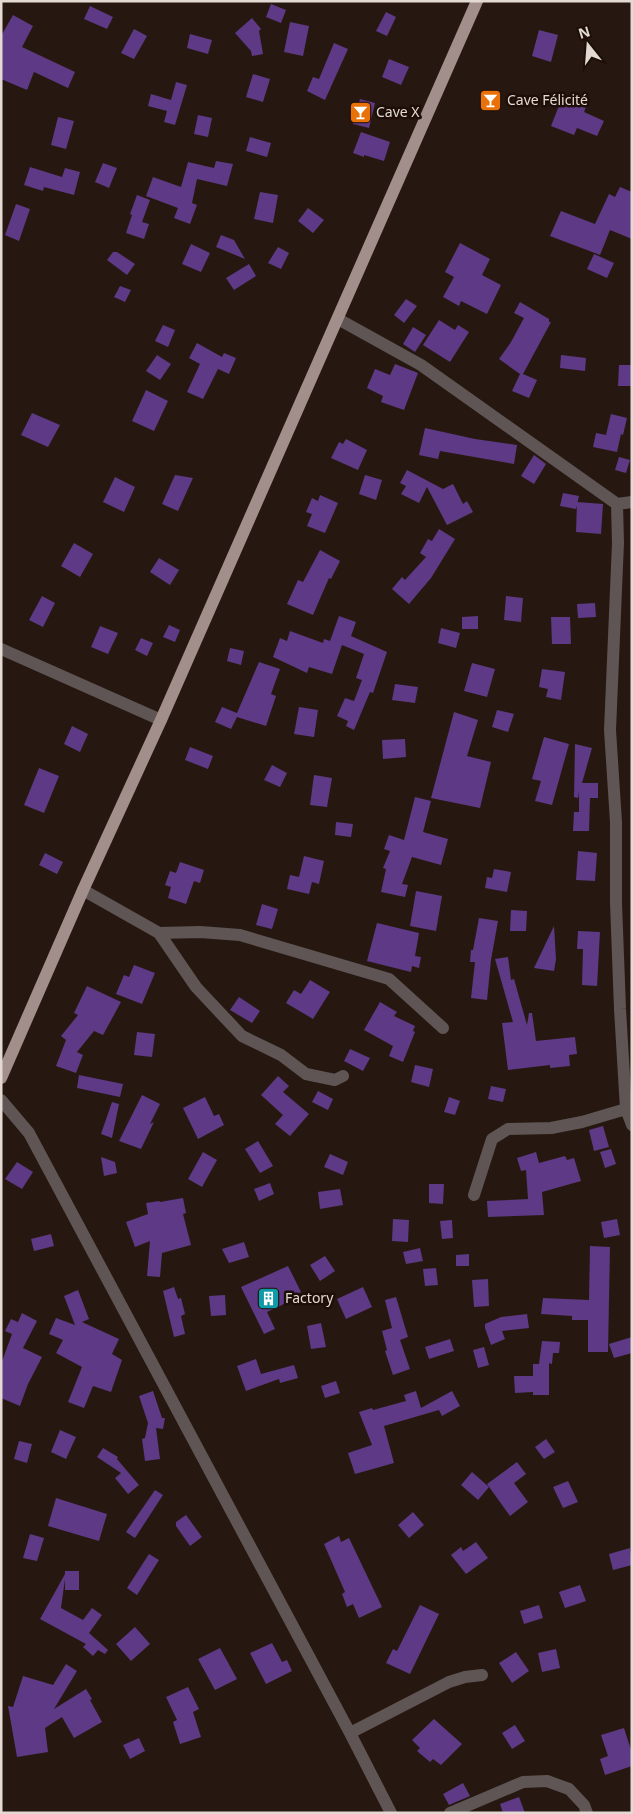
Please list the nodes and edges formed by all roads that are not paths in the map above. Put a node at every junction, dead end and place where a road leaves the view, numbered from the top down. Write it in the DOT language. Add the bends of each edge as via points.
graph roads {
  1 [pos="477,1"];
  2 [pos="338,319"];
  3 [pos="632,502"];
  4 [pos="617,504"];
  5 [pos="1,649"];
  6 [pos="160,720"];
  7 [pos="83,890"];
  8 [pos="159,933"];
  9 [pos="443,1028"];
  10 [pos="343,1076"];
  11 [pos="1,1078"];
  12 [pos="1,1100"];
  13 [pos="626,1109"];
  14 [pos="632,1125"];
  15 [pos="474,1195"];
  16 [pos="482,1675"];
  17 [pos="350,1733"];
  18 [pos="391,1813"];
  19 [pos="450,1813"];
  20 [pos="587,1813"];
  1 -- 2 [label="main road"];
  2 -- 4 [label="street" via="421,365"];
  2 -- 6 [label="main road"];
  3 -- 4 [label="street"];
  4 -- 13 [label="street" via="610,730"];
  5 -- 6 [label="street"];
  6 -- 7 [label="main road"];
  7 -- 8 [label="street"];
  7 -- 11 [label="main road"];
  8 -- 9 [label="street" via="240,935 389,979"];
  8 -- 10 [label="street" via="196,987 242,1036 281,1055 306,1074 335,1080"];
  12 -- 17 [label="street" via="29,1133"];
  13 -- 14 [label="street"];
  13 -- 15 [label="street" via="551,1128 508,1129 492,1139"];
  16 -- 17 [label="street" via="449,1682"];
  17 -- 18 [label="street"];
  19 -- 20 [label="street" via="523,1782 547,1781 570,1789"];
}
